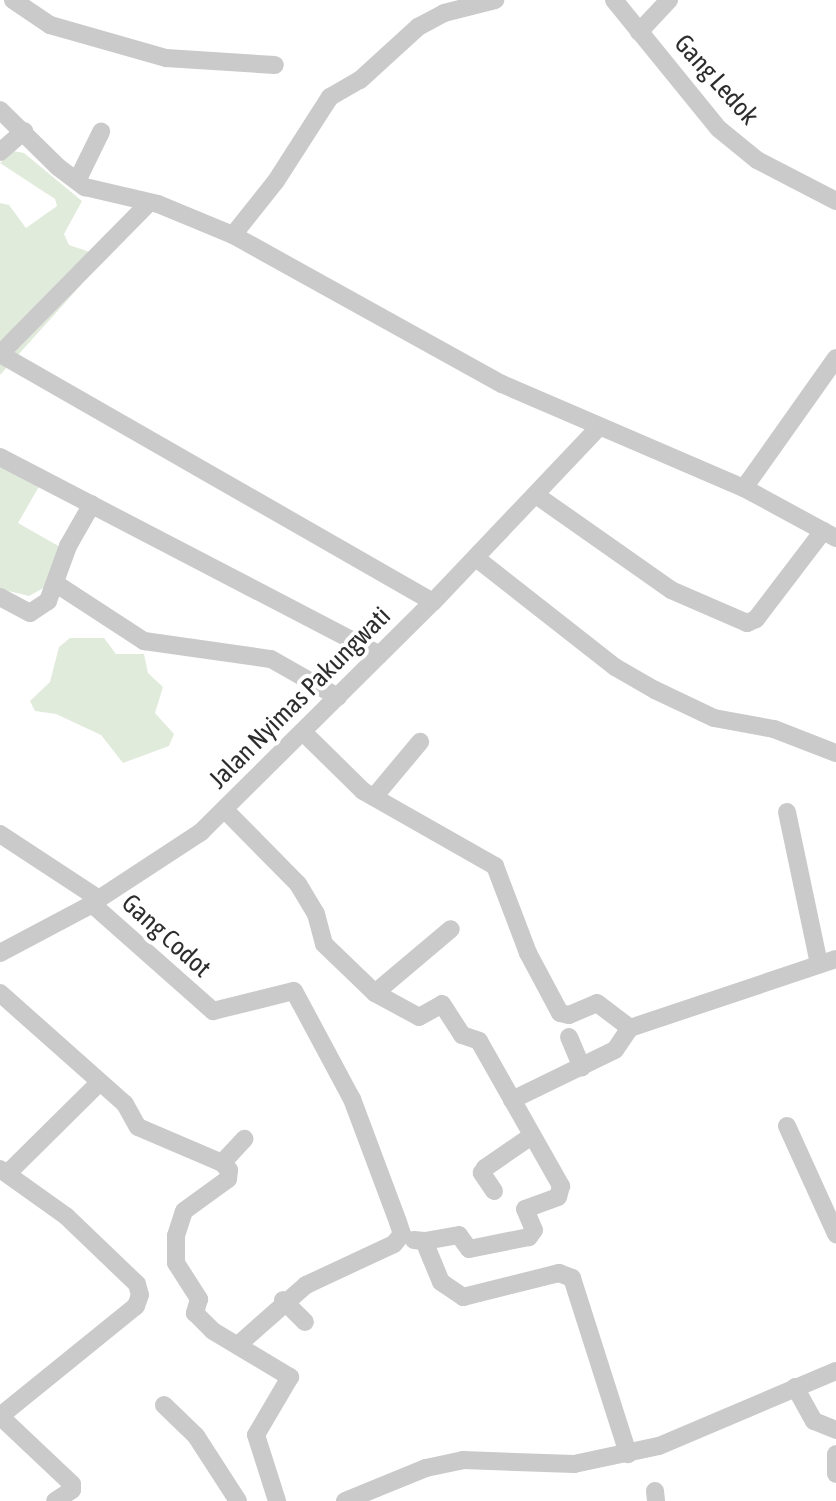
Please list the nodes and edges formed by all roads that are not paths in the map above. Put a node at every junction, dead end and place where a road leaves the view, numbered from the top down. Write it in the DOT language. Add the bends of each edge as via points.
graph roads {
  1 [pos="13,0"];
  2 [pos="495,0"];
  3 [pos="614,0"];
  4 [pos="669,0"];
  5 [pos="639,32"];
  6 [pos="275,65"];
  7 [pos="0,110"];
  8 [pos="24,131"];
  9 [pos="101,132"];
  10 [pos="0,152"];
  11 [pos="77,181"];
  12 [pos="836,201"];
  13 [pos="149,203"];
  14 [pos="233,235"];
  15 [pos="0,354"];
  16 [pos="836,358"];
  17 [pos="597,429"];
  18 [pos="0,457"];
  19 [pos="744,488"];
  20 [pos="536,495"];
  21 [pos="92,504"];
  22 [pos="830,535"];
  23 [pos="476,558"];
  24 [pos="58,585"];
  25 [pos="0,597"];
  26 [pos="433,602"];
  27 [pos="380,655"];
  28 [pos="338,697"];
  29 [pos="303,732"];
  30 [pos="420,742"];
  31 [pos="836,753"];
  32 [pos="374,797"];
  33 [pos="225,810"];
  34 [pos="787,812"];
  35 [pos="0,834"];
  36 [pos="96,902"];
  37 [pos="451,929"];
  38 [pos="0,953"];
  39 [pos="828,962"];
  40 [pos="0,993"];
  41 [pos="375,993"];
  42 [pos="630,1028"];
  43 [pos="569,1037"];
  44 [pos="582,1067"];
  45 [pos="98,1084"];
  46 [pos="512,1100"];
  47 [pos="787,1126"];
  48 [pos="530,1137"];
  49 [pos="244,1139"];
  50 [pos="222,1163"];
  51 [pos="4,1171"];
  52 [pos="494,1191"];
  53 [pos="836,1234"];
  54 [pos="400,1240"];
  55 [pos="424,1241"];
  56 [pos="283,1300"];
  57 [pos="305,1322"];
  58 [pos="238,1345"];
  59 [pos="836,1371"];
  60 [pos="795,1387"];
  61 [pos="164,1405"];
  62 [pos="0,1416"];
  63 [pos="836,1430"];
  64 [pos="628,1454"];
  65 [pos="836,1454"];
  66 [pos="836,1474"];
  67 [pos="55,1501"];
  68 [pos="238,1501"];
  69 [pos="277,1501"];
  70 [pos="345,1501"];
  1 -- 6 [label="street" via="50,25 166,58"];
  2 -- 14 [label="street" via="444,13 418,27 360,80 330,97 276,181"];
  3 -- 5 [label="street, Gang Ledok"];
  4 -- 5 [label="street"];
  5 -- 12 [label="street, Gang Ledok" via="719,129 757,160"];
  7 -- 8 [label="street"];
  8 -- 10 [label="street"];
  8 -- 11 [label="street"];
  9 -- 11 [label="street"];
  11 -- 13 [label="street" via="100,193"];
  13 -- 14 [label="street"];
  13 -- 15 [label="street"];
  14 -- 17 [label="street" via="502,384"];
  15 -- 26 [label="street"];
  16 -- 19 [label="street"];
  17 -- 19 [label="street"];
  17 -- 20 [label="street, Jalan Nyimas Pakungwati"];
  18 -- 21 [label="street"];
  19 -- 22 [label="street"];
  20 -- 22 [label="street" via="671,590 747,623"];
  20 -- 23 [label="street, Jalan Nyimas Pakungwati"];
  21 -- 24 [label="street" via="68,546"];
  21 -- 27 [label="street"];
  23 -- 26 [label="street, Jalan Nyimas Pakungwati"];
  23 -- 31 [label="street" via="615,667 655,690 714,718 774,729"];
  24 -- 25 [label="street" via="48,601 30,613"];
  24 -- 28 [label="street" via="144,641 180,642 271,659"];
  26 -- 27 [label="street, Jalan Nyimas Pakungwati"];
  27 -- 28 [label="street, Jalan Nyimas Pakungwati"];
  28 -- 29 [label="street, Jalan Nyimas Pakungwati"];
  29 -- 32 [label="street"];
  29 -- 33 [label="street, Jalan Nyimas Pakungwati"];
  30 -- 32 [label="street"];
  32 -- 42 [label="street" via="495,866 528,953 560,1013 569,1015 597,1003"];
  33 -- 36 [label="street, Jalan Nyimas Pakungwati"];
  33 -- 41 [label="street" via="298,884 316,914 324,944"];
  34 -- 39 [label="street"];
  35 -- 36 [label="street, Gang Codot"];
  36 -- 38 [label="street, Jalan Nyimas Pakungwati"];
  36 -- 54 [label="street, Gang Codot" via="205,1006 222,1009 294,991 352,1099"];
  37 -- 41 [label="street"];
  39 -- 42 [label="street"];
  40 -- 45 [label="street" via="73,1054"];
  41 -- 46 [label="street" via="419,1017 444,1006 462,1035 479,1041"];
  42 -- 44 [label="street" via="615,1050"];
  43 -- 44 [label="street"];
  44 -- 46 [label="street"];
  45 -- 50 [label="street" via="125,1104 138,1127"];
  45 -- 51 [label="street"];
  46 -- 48 [label="street"];
  47 -- 53 [label="street"];
  48 -- 52 [label="street" via="485,1168"];
  48 -- 55 [label="street" via="563,1192 525,1209 534,1234 469,1249 459,1235"];
  49 -- 50 [label="street"];
  50 -- 58 [label="street" via="229,1170 228,1179 184,1211 174,1248 181,1275 199,1299 195,1313 219,1336"];
  51 -- 62 [label="street" via="66,1216 137,1284 140,1295 136,1306"];
  54 -- 55 [label="street"];
  54 -- 56 [label="street"];
  55 -- 64 [label="street" via="441,1282 463,1297 559,1273 572,1278"];
  56 -- 57 [label="street"];
  56 -- 58 [label="street"];
  58 -- 69 [label="street" via="290,1377 256,1435"];
  59 -- 60 [label="street"];
  60 -- 63 [label="street" via="814,1421"];
  60 -- 64 [label="street" via="659,1446"];
  61 -- 68 [label="street" via="200,1442"];
  62 -- 67 [label="street" via="72,1484 72,1490"];
  64 -- 70 [label="street" via="574,1464 463,1460 379,1484"];
  65 -- 66 [label="street"];
}
